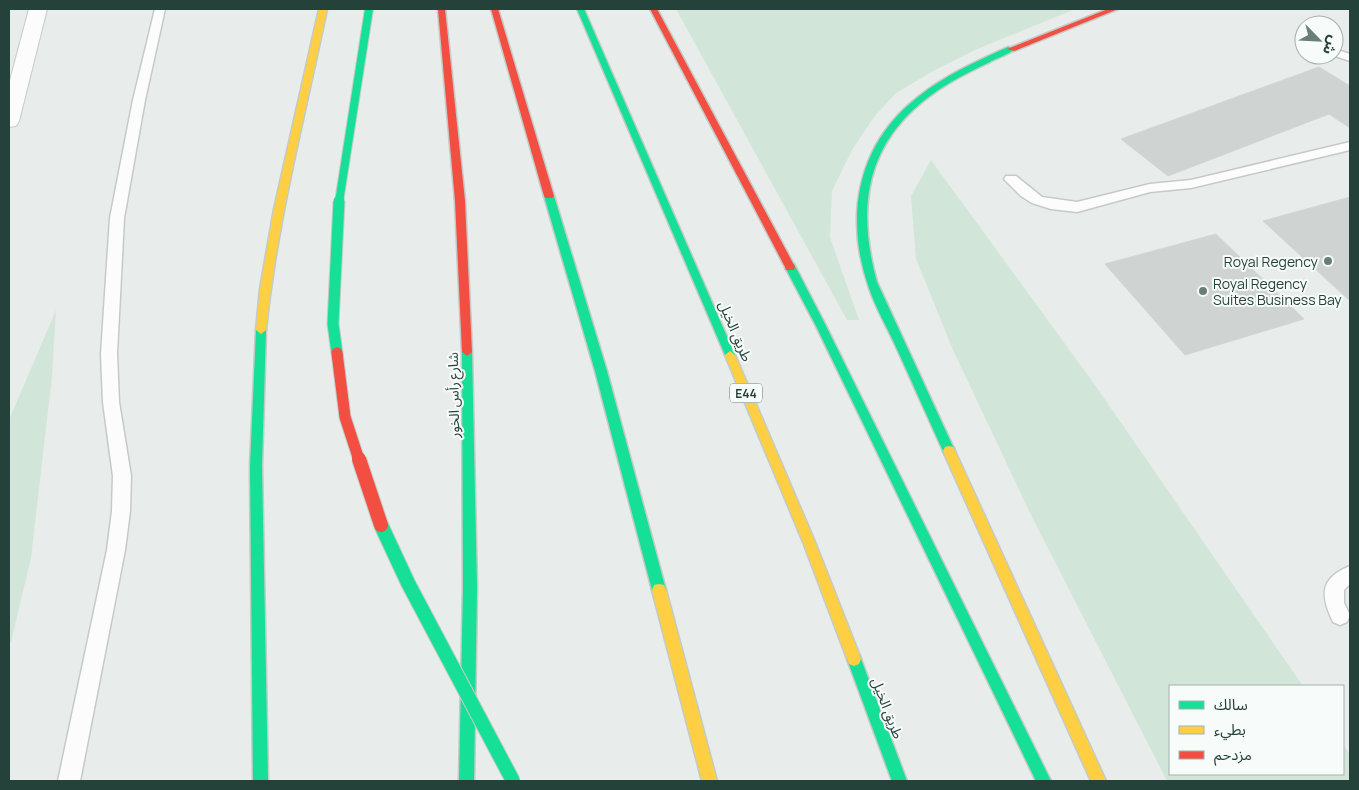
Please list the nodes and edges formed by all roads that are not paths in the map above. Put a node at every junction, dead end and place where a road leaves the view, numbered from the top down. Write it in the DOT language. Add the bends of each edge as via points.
graph roads {
  1 [pos="38,9"];
  2 [pos="160,9"];
  3 [pos="323,9"];
  4 [pos="369,9"];
  5 [pos="441,9"];
  6 [pos="494,9"];
  7 [pos="580,9"];
  8 [pos="653,9"];
  9 [pos="1114,9"];
  10 [pos="9,121"];
  11 [pos="1350,146"];
  12 [pos="1008,180"];
  13 [pos="1350,575"];
  14 [pos="1340,616"];
  15 [pos="69,781"];
  16 [pos="261,781"];
  17 [pos="467,781"];
  18 [pos="514,781"];
  19 [pos="710,781"];
  20 [pos="900,781"];
  21 [pos="1044,781"];
  22 [pos="1099,781"];
  1 -- 10 [label="street"];
  2 -- 15 [label="lane" via="117,218 109,354 111,402 122,476 121,511"];
  3 -- 16 [label="main road" via="305,97 285,169 267,273 261,334 256,406"];
  4 -- 18 [label="main road, bridge" via="339,199 333,324 345,417 383,531"];
  5 -- 17 [label="main road, شارع رأس الخور" via="456,138 466,322 470,537"];
  6 -- 19 [label="main road" via="601,371"];
  7 -- 20 [label="main road, طريق الخيل / E44" via="809,542"];
  8 -- 21 [label="main road" via="830,343"];
  9 -- 22 [label="main road" via="983,62 908,109 878,148 868,170 860,222 872,283"];
  11 -- 12 [label="lane" via="1191,184 1172,194 1083,215 1050,212 1034,206 1020,198"];
  13 -- 14 [label="lane" via="1338,580 1334,587 1335,605"];
}
